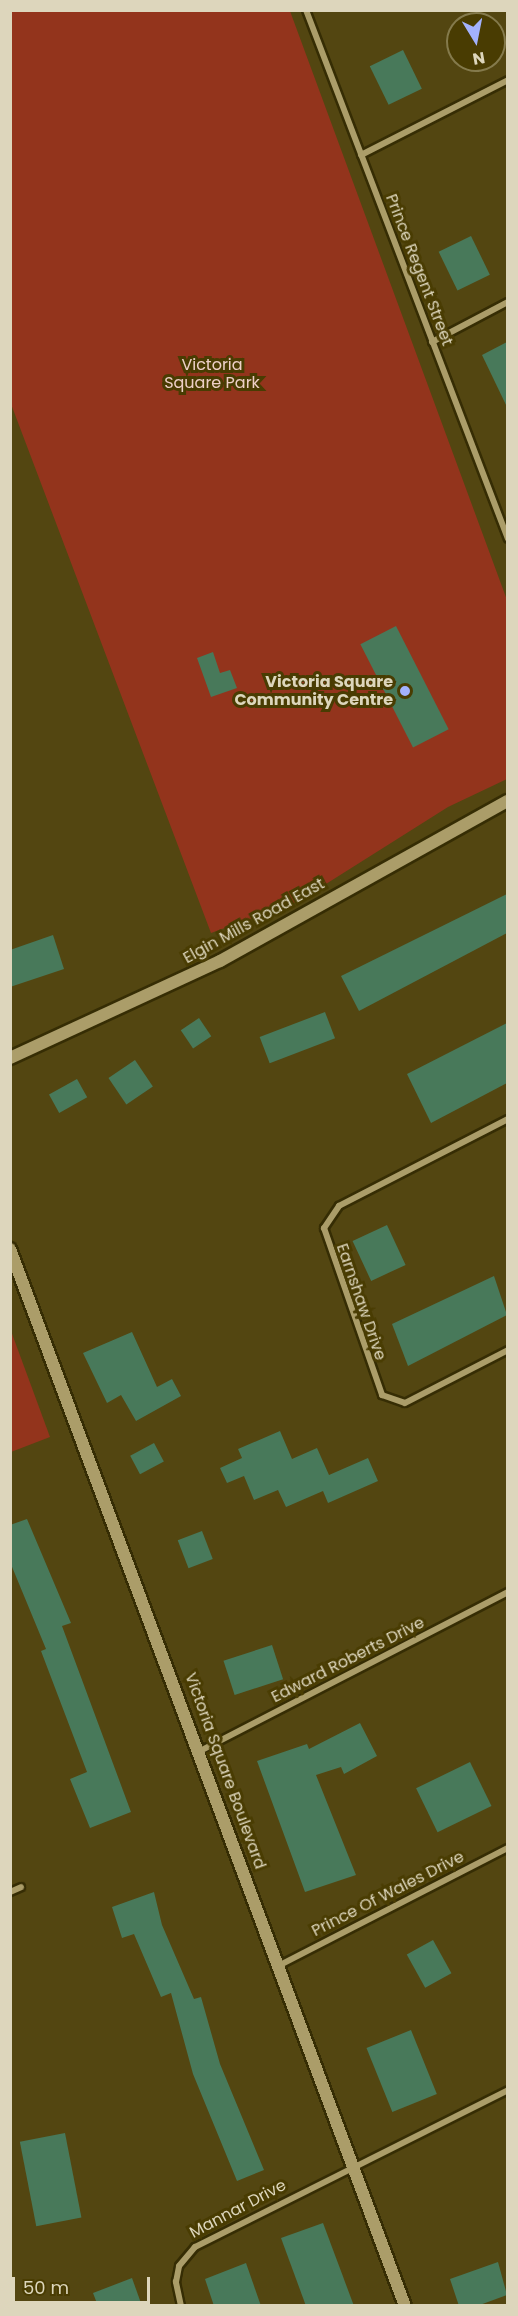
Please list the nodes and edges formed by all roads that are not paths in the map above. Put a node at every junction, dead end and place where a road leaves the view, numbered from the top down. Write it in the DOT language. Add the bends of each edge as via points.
graph roads {
  1 [pos="306,10"];
  2 [pos="507,80"];
  3 [pos="361,155"];
  4 [pos="507,302"];
  5 [pos="432,342"];
  6 [pos="505,523"];
  7 [pos="507,539"];
  8 [pos="507,801"];
  9 [pos="10,1058"];
  10 [pos="507,1119"];
  11 [pos="10,1249"];
  12 [pos="507,1350"];
  13 [pos="507,1592"];
  14 [pos="200,1751"];
  15 [pos="507,1848"];
  16 [pos="21,1887"];
  17 [pos="10,1892"];
  18 [pos="280,1965"];
  19 [pos="507,2090"];
  20 [pos="353,2166"];
  21 [pos="181,2306"];
  22 [pos="405,2306"];
  1 -- 3 [label="street, Prince Regent Street"];
  2 -- 3 [label="street"];
  3 -- 5 [label="street, Prince Regent Street"];
  4 -- 5 [label="street"];
  5 -- 6 [label="street, Prince Regent Street"];
  6 -- 7 [label="street, Prince Regent Street"];
  8 -- 9 [label="street, Elgin Mills Road East" via="220,961"];
  10 -- 12 [label="street, Earnshaw Drive" via="339,1206 327,1218 324,1239 382,1395 405,1403"];
  11 -- 14 [label="street, Victoria Square Boulevard"];
  13 -- 14 [label="street, Edward Roberts Drive"];
  14 -- 18 [label="street, Victoria Square Boulevard"];
  15 -- 18 [label="street, Prince Of Wales Drive"];
  16 -- 17 [label="street"];
  18 -- 20 [label="street, Victoria Square Boulevard"];
  19 -- 20 [label="street, Mannar Drive"];
  20 -- 21 [label="street, Mannar Drive" via="195,2247 179,2266 176,2282"];
  20 -- 22 [label="street, Victoria Square Boulevard"];
}
